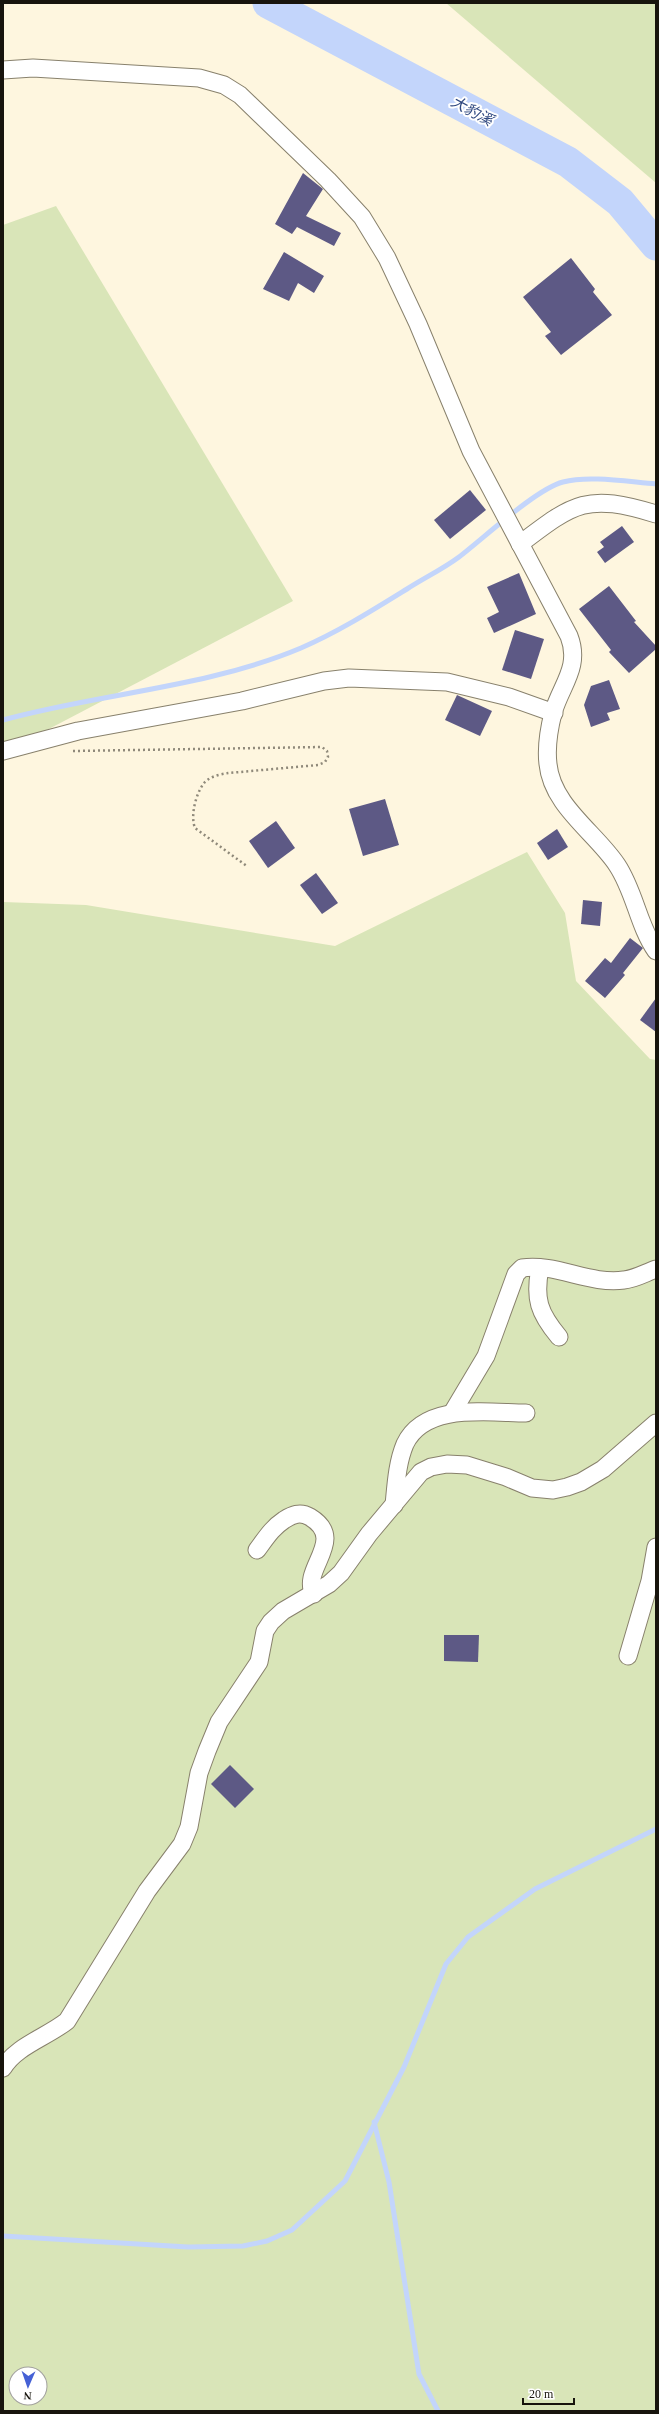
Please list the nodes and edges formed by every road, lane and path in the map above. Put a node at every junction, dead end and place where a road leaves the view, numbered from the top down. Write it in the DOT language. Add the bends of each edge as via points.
graph roads {
  1 [pos="3,70"];
  2 [pos="656,514"];
  3 [pos="516,537"];
  4 [pos="554,712"];
  5 [pos="3,751"];
  6 [pos="70,751"];
  7 [pos="248,867"];
  8 [pos="656,951"];
  9 [pos="540,1268"];
  10 [pos="656,1269"];
  11 [pos="559,1337"];
  12 [pos="452,1413"];
  13 [pos="526,1413"];
  14 [pos="656,1423"];
  15 [pos="394,1505"];
  16 [pos="656,1546"];
  17 [pos="257,1550"];
  18 [pos="314,1594"];
  19 [pos="628,1656"];
  20 [pos="3,2068"];
  1 -- 3 [label="street" via="33,68 128,76 199,78 224,85 240,95 328,180 362,217 387,258 418,324 471,451"];
  2 -- 3 [label="street" via="606,502 577,506"];
  3 -- 4 [label="street" via="573,647 571,670"];
  4 -- 5 [label="street" via="502,695 447,682 349,678 324,681 242,701 78,731"];
  4 -- 8 [label="street" via="548,742 548,765 553,783 565,804 618,866 628,885 645,934"];
  6 -- 7 [label="path" via="322,747 327,750 328,757 325,762 318,765 229,773 216,775 205,782 194,811 192,822 195,828"];
  9 -- 10 [label="street" via="614,1281 635,1278"];
  9 -- 11 [label="street" via="537,1299 547,1322"];
  9 -- 12 [label="street" via="522,1268 516,1274 486,1356"];
  12 -- 13 [label="street"];
  12 -- 15 [label="street" via="439,1416 427,1423 414,1432 406,1443 400,1458"];
  14 -- 15 [label="street" via="603,1469 582,1482 567,1487 553,1490 532,1488 479,1468 447,1464 421,1472"];
  15 -- 18 [label="street" via="341,1573"];
  16 -- 19 [label="street" via="650,1581"];
  17 -- 18 [label="street" via="273,1527 285,1519 300,1514 309,1516 322,1528 325,1536 310,1588"];
  18 -- 20 [label="street" via="283,1611 265,1631 259,1662 219,1722 207,1751 199,1773 189,1827 182,1844 147,1891 78,2005 67,2021 54,2032 17,2053"];
}
